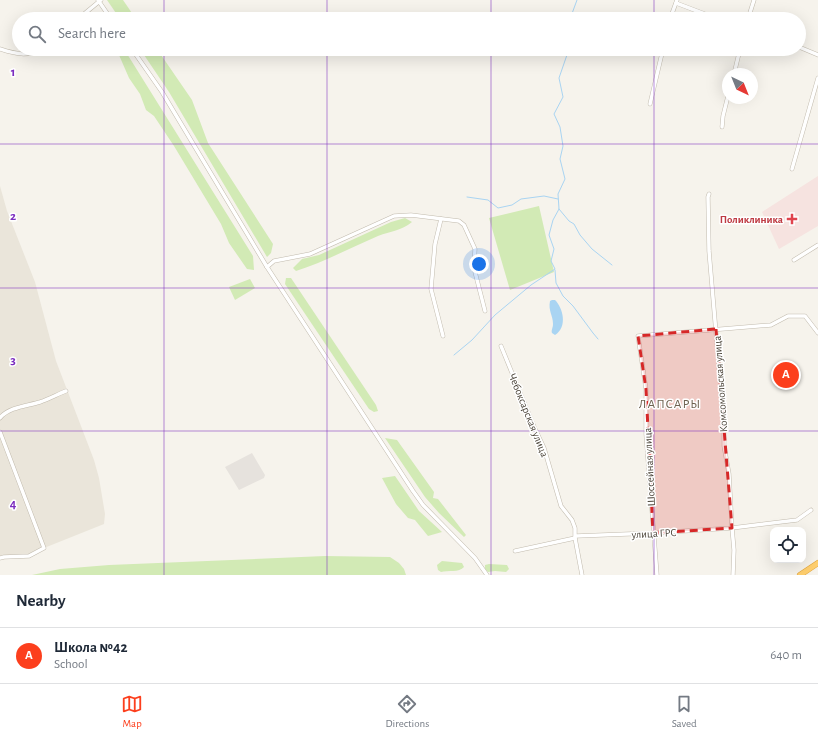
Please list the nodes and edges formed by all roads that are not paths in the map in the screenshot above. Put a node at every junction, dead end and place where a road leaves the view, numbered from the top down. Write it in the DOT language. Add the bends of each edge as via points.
graph roads {
  1 [pos="754,0"];
  2 [pos="99,1"];
  3 [pos="676,1"];
  4 [pos="86,12"];
  5 [pos="106,12"];
  6 [pos="671,12"];
  7 [pos="702,12"];
  8 [pos="750,12"];
  9 [pos="0,49"];
  10 [pos="806,50"];
  11 [pos="12,53"];
  12 [pos="818,55"];
  13 [pos="137,56"];
  14 [pos="661,56"];
  15 [pos="738,56"];
  16 [pos="735,68"];
  17 [pos="818,78"];
  18 [pos="650,104"];
  19 [pos="726,104"];
  20 [pos="722,127"];
  21 [pos="792,169"];
  22 [pos="709,194"];
  23 [pos="441,219"];
  24 [pos="818,245"];
  25 [pos="794,260"];
  26 [pos="267,267"];
  27 [pos="485,311"];
  28 [pos="716,328"];
  29 [pos="818,333"];
  30 [pos="444,336"];
  31 [pos="501,346"];
  32 [pos="66,391"];
  33 [pos="0,418"];
  34 [pos="0,432"];
  35 [pos="811,510"];
  36 [pos="732,528"];
  37 [pos="653,533"];
  38 [pos="575,537"];
  39 [pos="514,551"];
  40 [pos="0,558"];
  41 [pos="818,563"];
  42 [pos="487,575"];
  43 [pos="582,575"];
  44 [pos="657,575"];
  45 [pos="733,575"];
  46 [pos="800,575"];
  1 -- 8 [label="street"];
  2 -- 4 [label="street"];
  2 -- 5 [label="street"];
  3 -- 6 [label="street"];
  3 -- 7 [label="street"];
  9 -- 11 [label="street"];
  10 -- 12 [label="street"];
  13 -- 26 [label="street" via="162,92"];
  14 -- 18 [label="street"];
  15 -- 16 [label="street"];
  17 -- 21 [label="street"];
  19 -- 20 [label="street"];
  22 -- 28 [label="street, Комсомольская улица" via="709,251"];
  23 -- 26 [label="street" via="411,215 394,216 310,254 274,261"];
  23 -- 27 [label="street" via="459,221 464,225 475,249 474,268"];
  23 -- 30 [label="street" via="434,252 431,289"];
  24 -- 25 [label="street"];
  26 -- 42 [label="street" via="423,505 475,558"];
  28 -- 29 [label="street" via="771,324 788,316 805,316"];
  28 -- 36 [label="street, Комсомольская улица"];
  28 -- 37 [label="street, Шоссейная улица" via="638,336 646,389 646,434"];
  31 -- 38 [label="street, Чебоксарская улица" via="544,448 561,506 572,520"];
  32 -- 33 [label="street" via="41,402 11,410"];
  34 -- 40 [label="street" via="44,548 29,556"];
  35 -- 36 [label="street, улица ГРС" via="797,520"];
  36 -- 37 [label="street, улица ГРС"];
  36 -- 45 [label="street, Комсомольская улица"];
  37 -- 38 [label="street, улица ГРС"];
  37 -- 44 [label="street, Шоссейная улица"];
  38 -- 39 [label="street, улица ГРС"];
  38 -- 43 [label="street, Чебоксарская улица"];
  41 -- 46 [label="highway"];
}
